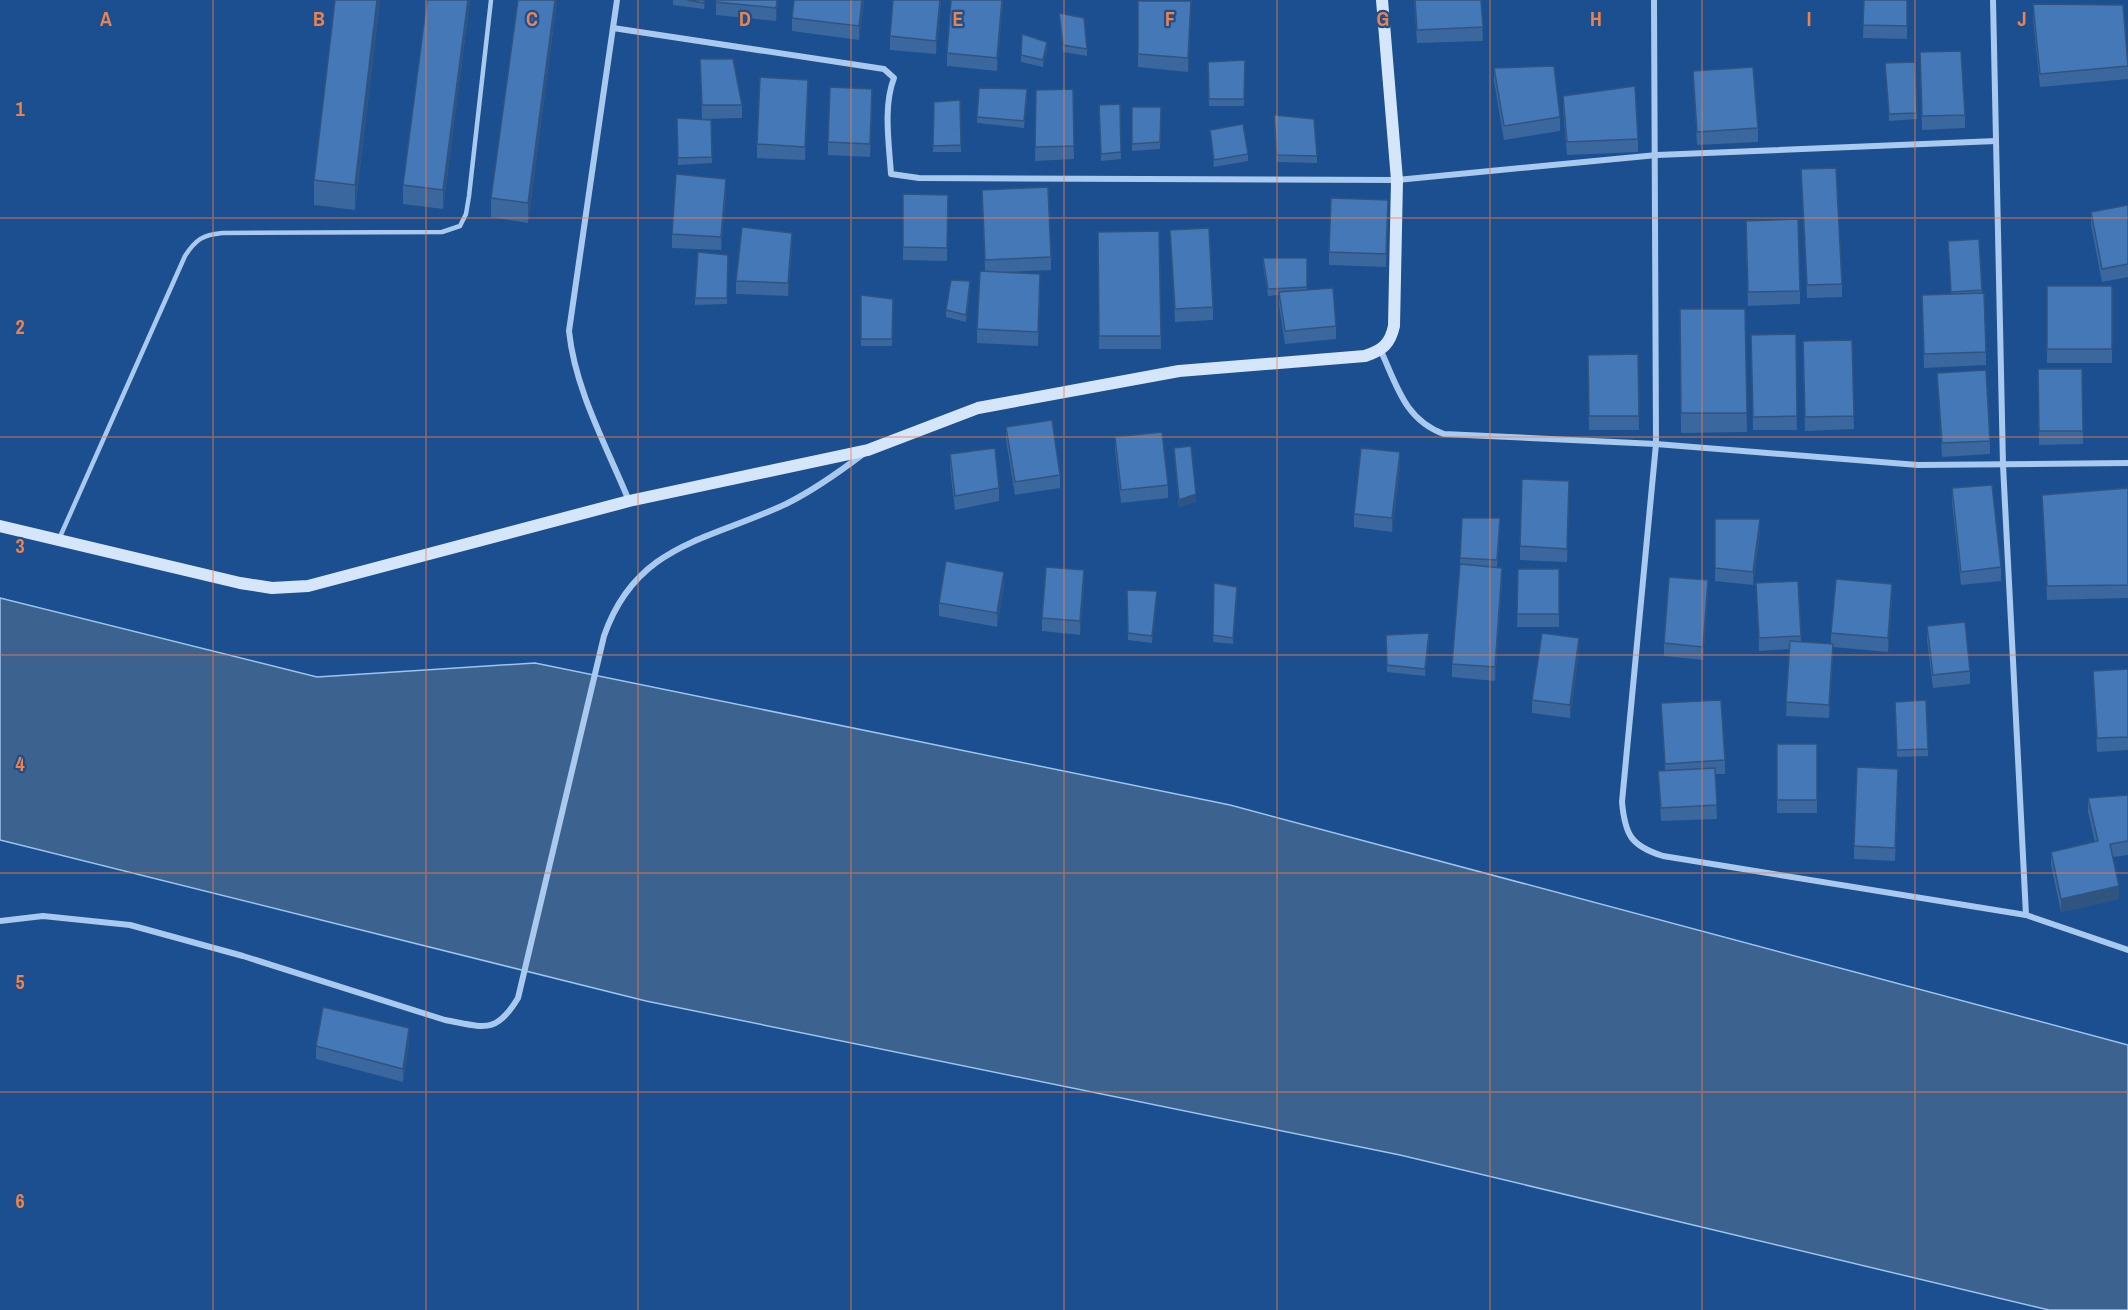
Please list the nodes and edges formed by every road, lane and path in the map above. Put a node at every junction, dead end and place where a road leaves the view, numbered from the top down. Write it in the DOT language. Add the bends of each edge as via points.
graph roads {
  1 [pos="491,0"];
  2 [pos="617,0"];
  3 [pos="1382,0"];
  4 [pos="1654,0"];
  5 [pos="1993,0"];
  6 [pos="614,28"];
  7 [pos="1996,141"];
  8 [pos="1657,155"];
  9 [pos="1397,180"];
  10 [pos="1381,351"];
  11 [pos="1656,444"];
  12 [pos="868,450"];
  13 [pos="2128,463"];
  14 [pos="2003,465"];
  15 [pos="628,501"];
  16 [pos="0,526"];
  17 [pos="59,539"];
  18 [pos="2026,915"];
  19 [pos="0,921"];
  20 [pos="2128,950"];
  1 -- 17 [label="lane" via="470,196 460,226 442,232 222,233 195,240"];
  2 -- 6 [label="street"];
  3 -- 9 [label="main road"];
  4 -- 8 [label="street"];
  5 -- 7 [label="street"];
  6 -- 9 [label="street" via="884,69 894,78 889,134 891,174 919,178"];
  6 -- 15 [label="street" via="569,331 580,382"];
  7 -- 8 [label="street"];
  7 -- 14 [label="street"];
  8 -- 9 [label="street"];
  8 -- 11 [label="street"];
  9 -- 10 [label="main road" via="1394,326 1391,340"];
  10 -- 11 [label="street" via="1410,413 1428,428 1444,434"];
  10 -- 12 [label="main road" via="1365,356 1179,371 978,408"];
  11 -- 14 [label="street" via="1918,465"];
  11 -- 18 [label="street" via="1622,802 1630,837 1643,850 1663,856"];
  12 -- 15 [label="main road"];
  12 -- 19 [label="street" via="821,486 663,555 630,585 612,611 518,998 507,1017 495,1025 445,1020 130,925 43,916"];
  13 -- 14 [label="street"];
  14 -- 18 [label="street"];
  15 -- 17 [label="main road" via="308,586 272,588 240,583"];
  16 -- 17 [label="main road"];
  18 -- 20 [label="street"];
}
